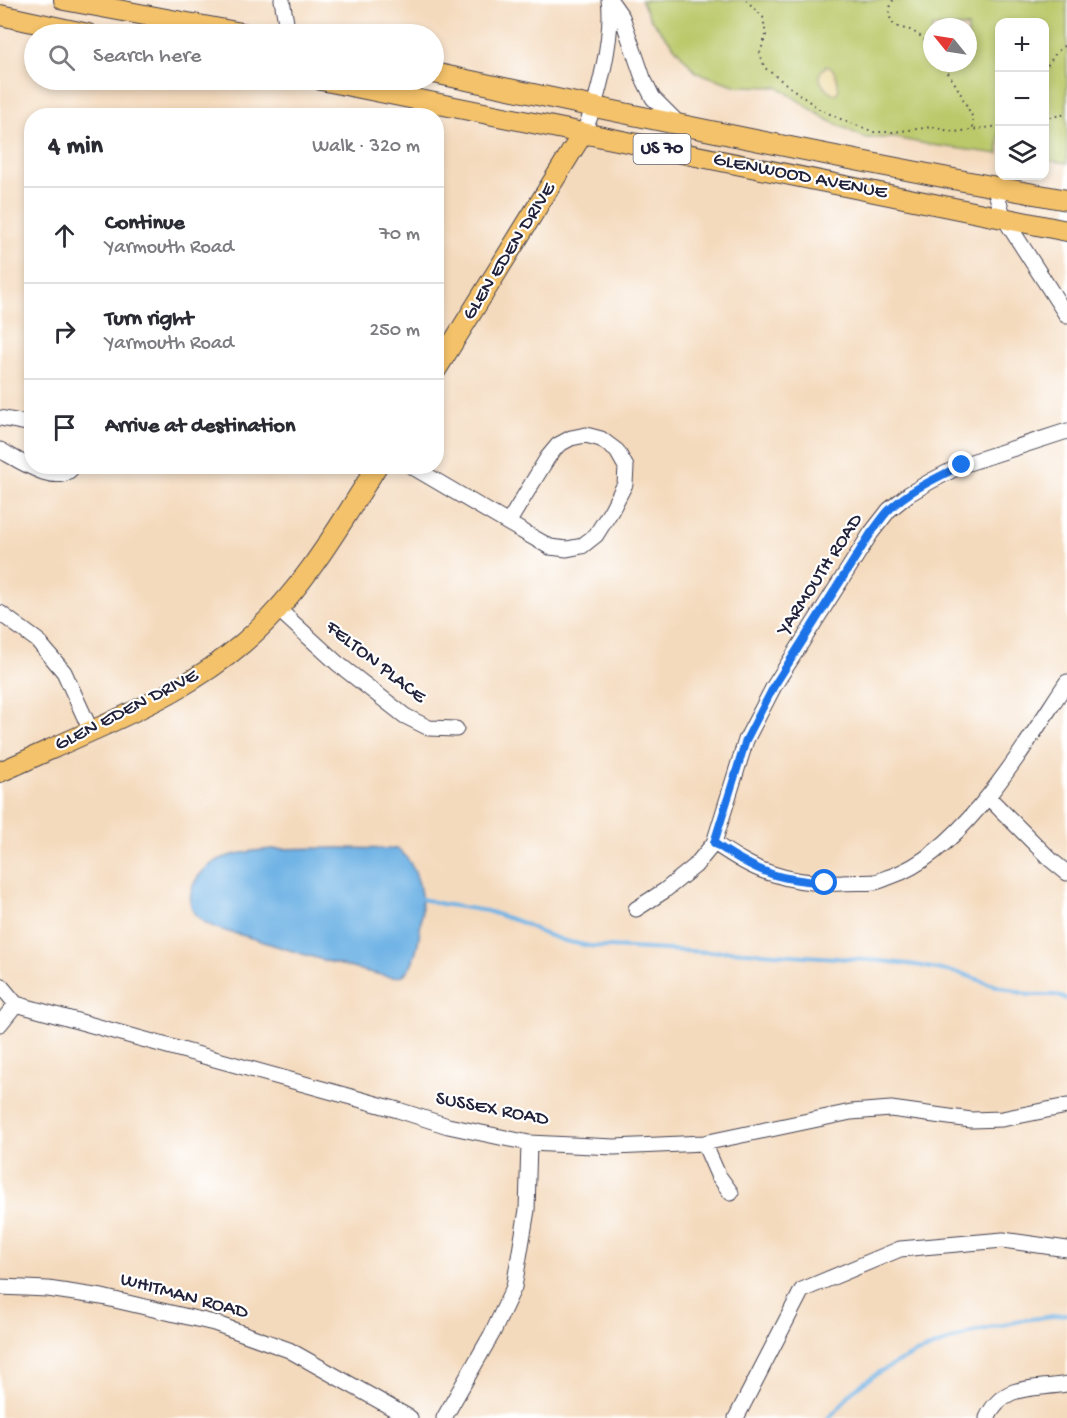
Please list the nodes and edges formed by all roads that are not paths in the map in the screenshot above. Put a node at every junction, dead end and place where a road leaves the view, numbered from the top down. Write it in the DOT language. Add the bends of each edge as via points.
graph roads {
  1 [pos="64,0"];
  2 [pos="282,0"];
  3 [pos="610,0"];
  4 [pos="0,15"];
  5 [pos="42,24"];
  6 [pos="193,24"];
  7 [pos="286,24"];
  8 [pos="444,76"];
  9 [pos="370,90"];
  10 [pos="594,107"];
  11 [pos="679,124"];
  12 [pos="583,134"];
  13 [pos="994,187"];
  14 [pos="1067,200"];
  15 [pos="1004,218"];
  16 [pos="1067,231"];
  17 [pos="1067,316"];
  18 [pos="444,357"];
  19 [pos="0,418"];
  20 [pos="24,422"];
  21 [pos="1067,430"];
  22 [pos="0,450"];
  23 [pos="24,463"];
  24 [pos="372,474"];
  25 [pos="425,474"];
  26 [pos="508,523"];
  27 [pos="278,609"];
  28 [pos="0,613"];
  29 [pos="1067,682"];
  30 [pos="456,729"];
  31 [pos="91,731"];
  32 [pos="0,772"];
  33 [pos="988,797"];
  34 [pos="714,843"];
  35 [pos="1067,873"];
  36 [pos="636,909"];
  37 [pos="0,985"];
  38 [pos="16,1004"];
  39 [pos="0,1024"];
  40 [pos="1067,1106"];
  41 [pos="529,1143"];
  42 [pos="704,1143"];
  43 [pos="731,1193"];
  44 [pos="1067,1249"];
  45 [pos="0,1287"];
  46 [pos="1067,1384"];
  47 [pos="410,1418"];
  48 [pos="444,1418"];
  49 [pos="736,1418"];
  50 [pos="987,1418"];
  1 -- 6 [label="main road"];
  2 -- 7 [label="street"];
  3 -- 10 [label="street" via="610,23"];
  3 -- 11 [label="street" via="622,17 653,98"];
  4 -- 5 [label="main road"];
  8 -- 10 [label="main road, GLENWOOD AVENUE / US 70"];
  9 -- 12 [label="main road, GLENWOOD AVENUE / US 70"];
  10 -- 11 [label="main road, GLENWOOD AVENUE / US 70"];
  10 -- 12 [label="street"];
  11 -- 13 [label="main road, GLENWOOD AVENUE / US 70"];
  12 -- 15 [label="main road, GLENWOOD AVENUE / US 70"];
  12 -- 18 [label="main road, GLEN EDEN DRIVE"];
  13 -- 14 [label="main road, GLENWOOD AVENUE / US 70"];
  13 -- 15 [label="street"];
  15 -- 16 [label="main road, GLENWOOD AVENUE / US 70"];
  15 -- 17 [label="street"];
  19 -- 20 [label="street"];
  21 -- 34 [label="street, YARMOUTH ROAD" via="962,465 909,494 889,510 774,686 746,740"];
  22 -- 23 [label="street"];
  24 -- 27 [label="main road, GLEN EDEN DRIVE" via="314,564"];
  25 -- 26 [label="street"];
  26 -- 26 [label="street" via="550,546 582,546 596,535 625,484 626,467 617,451 601,439 586,435 558,446"];
  27 -- 30 [label="street, FELTON PLACE" via="337,663 405,716 429,728"];
  27 -- 31 [label="main road, GLEN EDEN DRIVE" via="242,645 192,681"];
  28 -- 31 [label="street" via="37,640 64,672"];
  29 -- 33 [label="street"];
  31 -- 32 [label="main road, GLEN EDEN DRIVE"];
  33 -- 34 [label="street" via="934,853 904,872 875,882 825,883 779,876"];
  33 -- 35 [label="street"];
  34 -- 36 [label="street, YARMOUTH ROAD" via="695,866"];
  37 -- 38 [label="street"];
  38 -- 39 [label="street"];
  38 -- 41 [label="street, SUSSEX ROAD" via="448,1126"];
  40 -- 42 [label="street, SUSSEX ROAD" via="1002,1119 970,1120 891,1109 851,1112"];
  41 -- 42 [label="street, SUSSEX ROAD"];
  41 -- 48 [label="street" via="527,1210 514,1287"];
  42 -- 43 [label="street"];
  44 -- 49 [label="street" via="1003,1240 900,1249 802,1290"];
  45 -- 47 [label="street, WHITMAN ROAD" via="102,1297 214,1323 289,1350"];
  46 -- 50 [label="street" via="1006,1395"];
}
